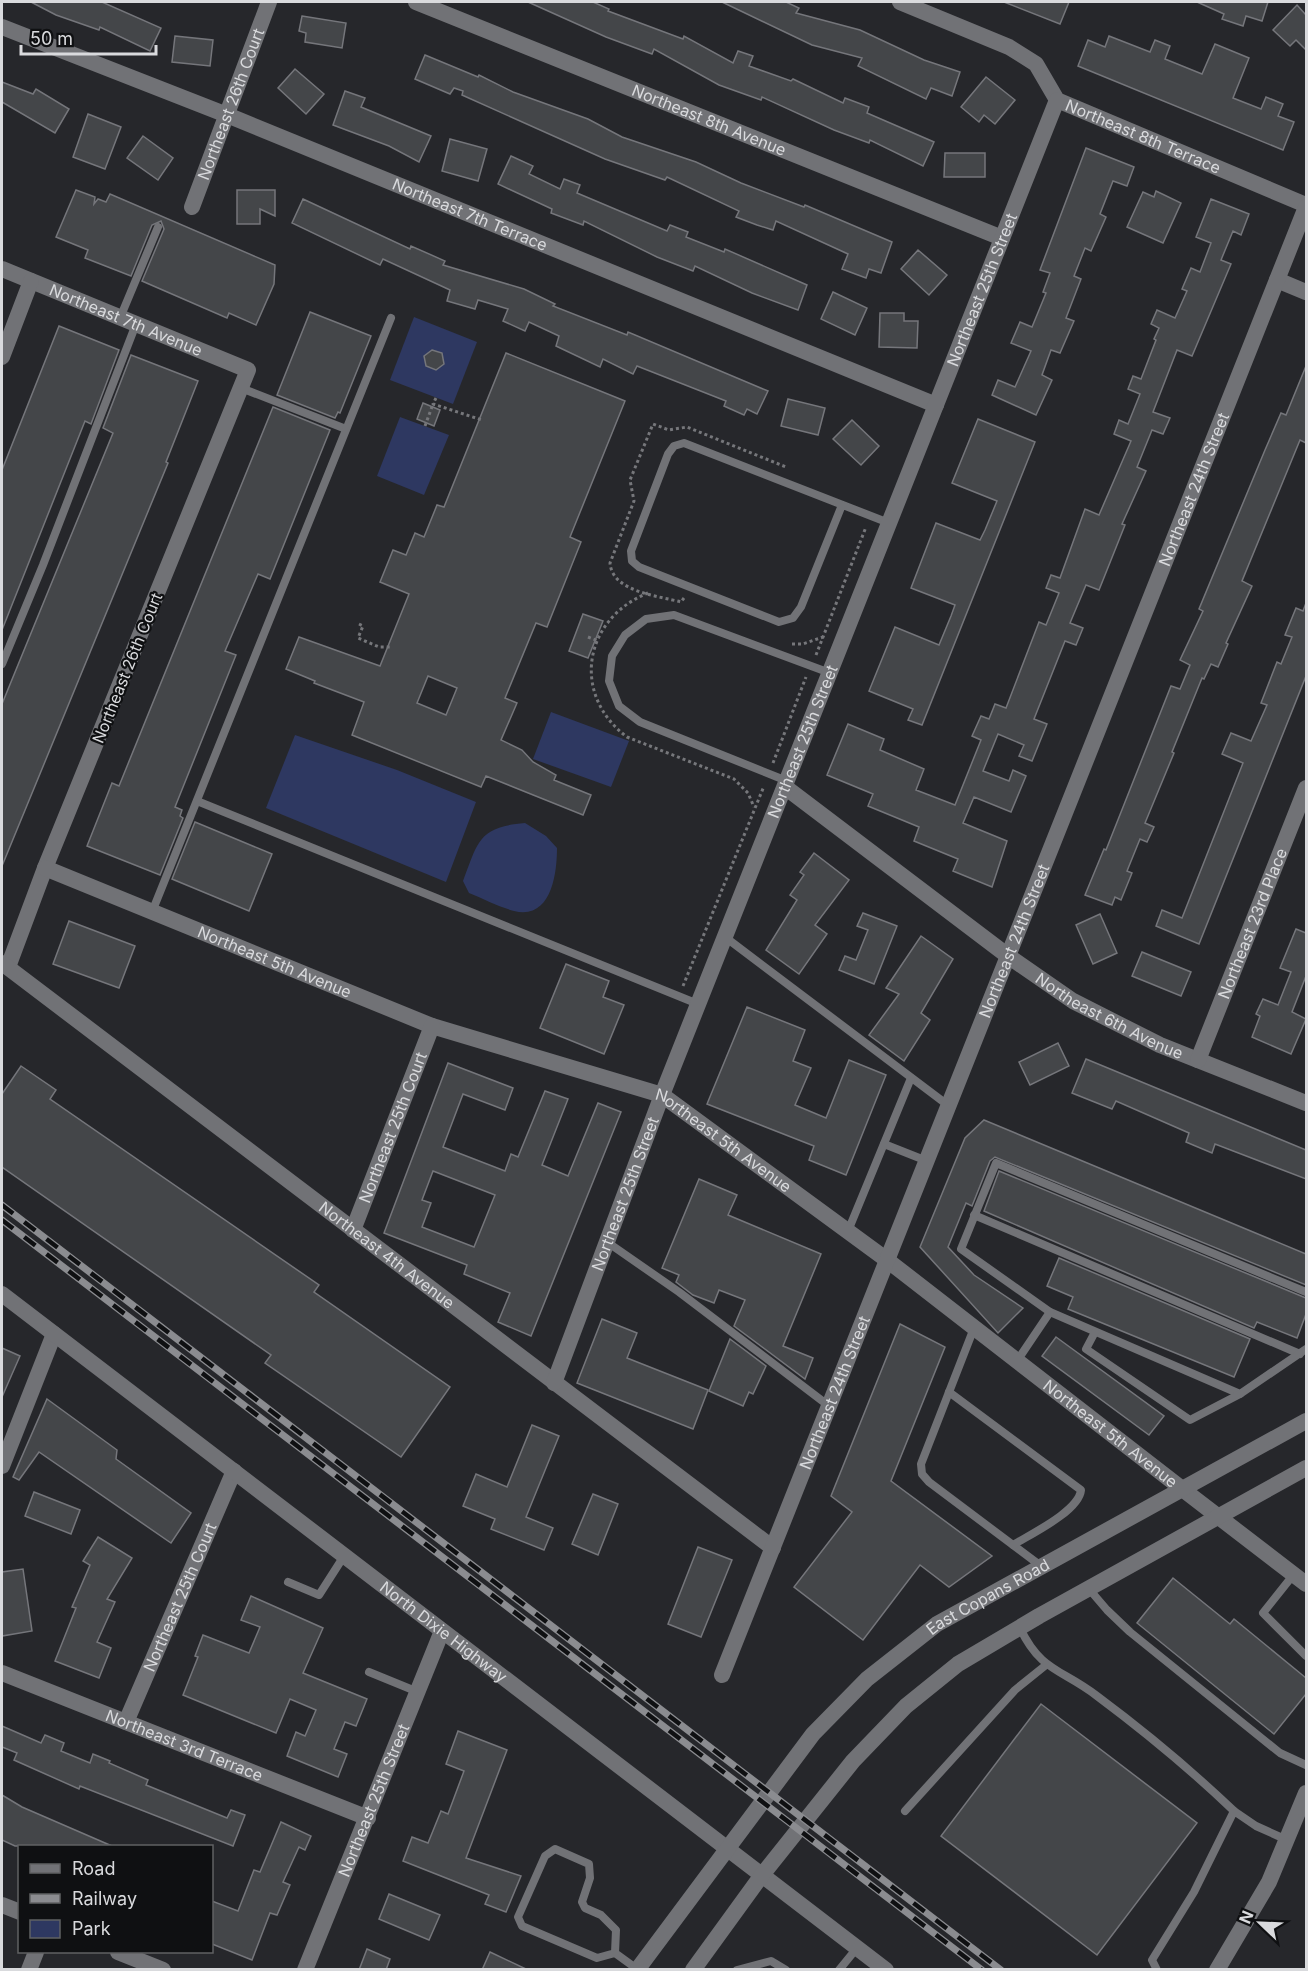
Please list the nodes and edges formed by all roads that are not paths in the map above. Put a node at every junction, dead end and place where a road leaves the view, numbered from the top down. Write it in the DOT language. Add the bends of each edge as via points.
graph roads {
  1 [pos="269,2"];
  2 [pos="416,2"];
  3 [pos="900,2"];
  4 [pos="2,27"];
  5 [pos="1057,100"];
  6 [pos="227,115"];
  7 [pos="1306,206"];
  8 [pos="192,207"];
  9 [pos="158,227"];
  10 [pos="1002,238"];
  11 [pos="2,269"];
  12 [pos="1277,280"];
  13 [pos="31,281"];
  14 [pos="1306,292"];
  15 [pos="120,318"];
  16 [pos="391,318"];
  17 [pos="136,324"];
  18 [pos="2,357"];
  19 [pos="249,370"];
  20 [pos="241,388"];
  21 [pos="936,405"];
  22 [pos="346,429"];
  23 [pos="842,505"];
  24 [pos="889,523"];
  25 [pos="2,664"];
  26 [pos="830,673"];
  27 [pos="786,784"];
  28 [pos="1306,788"];
  29 [pos="197,801"];
  30 [pos="45,868"];
  31 [pos="152,912"];
  32 [pos="725,937"];
  33 [pos="1008,956"];
  34 [pos="5,965"];
  35 [pos="698,1004"];
  36 [pos="432,1026"];
  37 [pos="1198,1060"];
  38 [pos="911,1078"];
  39 [pos="663,1095"];
  40 [pos="1306,1103"];
  41 [pos="949,1106"];
  42 [pos="884,1144"];
  43 [pos="927,1161"];
  44 [pos="974,1215"];
  45 [pos="353,1230"];
  46 [pos="848,1231"];
  47 [pos="608,1242"];
  48 [pos="887,1260"];
  49 [pos="1306,1292"];
  50 [pos="2,1294"];
  51 [pos="1050,1312"];
  52 [pos="974,1328"];
  53 [pos="1095,1332"];
  54 [pos="54,1334"];
  55 [pos="1303,1351"];
  56 [pos="1017,1361"];
  57 [pos="554,1383"];
  58 [pos="949,1392"];
  59 [pos="1240,1394"];
  60 [pos="829,1406"];
  61 [pos="1306,1420"];
  62 [pos="6,1440"];
  63 [pos="2,1466"];
  64 [pos="1306,1468"];
  65 [pos="234,1472"];
  66 [pos="1181,1488"];
  67 [pos="1218,1516"];
  68 [pos="1013,1545"];
  69 [pos="773,1548"];
  70 [pos="344,1556"];
  71 [pos="1041,1566"];
  72 [pos="1300,1579"];
  73 [pos="288,1582"];
  74 [pos="1089,1589"];
  75 [pos="1020,1628"];
  76 [pos="442,1631"];
  77 [pos="1306,1656"];
  78 [pos="1046,1665"];
  79 [pos="369,1672"];
  80 [pos="2,1673"];
  81 [pos="722,1675"];
  82 [pos="418,1692"];
  83 [pos="126,1722"];
  84 [pos="1306,1765"];
  85 [pos="1306,1794"];
  86 [pos="905,1811"];
  87 [pos="1234,1811"];
  88 [pos="368,1818"];
  89 [pos="1287,1840"];
  90 [pos="727,1848"];
  91 [pos="762,1875"];
  92 [pos="2,1905"];
  93 [pos="18,1911"];
  94 [pos="857,1948"];
  95 [pos="36,1953"];
  96 [pos="120,1953"];
  97 [pos="615,1953"];
  98 [pos="637,1969"];
  99 [pos="29,1970"];
  100 [pos="163,1970"];
  101 [pos="305,1970"];
  102 [pos="693,1970"];
  103 [pos="737,1970"];
  104 [pos="786,1970"];
  105 [pos="839,1970"];
  106 [pos="886,1970"];
  107 [pos="1157,1970"];
  108 [pos="1216,1970"];
  1 -- 6 [label="street, Northeast 26th Court"];
  2 -- 10 [label="street, Northeast 8th Avenue"];
  3 -- 5 [label="street, Northeast 8th Terrace" via="1009,48 1036,64"];
  4 -- 6 [label="street, Northeast 7th Terrace"];
  5 -- 7 [label="street, Northeast 8th Terrace"];
  5 -- 10 [label="street, Northeast 25th Street"];
  6 -- 8 [label="street, Northeast 26th Court"];
  6 -- 21 [label="street, Northeast 7th Terrace"];
  7 -- 12 [label="street, Northeast 24th Street"];
  9 -- 15 [label="lane"];
  10 -- 21 [label="street, Northeast 25th Street"];
  11 -- 13 [label="street, Northeast 7th Avenue"];
  12 -- 14 [label="street"];
  12 -- 33 [label="street, Northeast 24th Street"];
  13 -- 15 [label="street, Northeast 7th Avenue"];
  13 -- 18 [label="street"];
  15 -- 17 [label="street, Northeast 7th Avenue"];
  16 -- 22 [label="lane"];
  17 -- 19 [label="street, Northeast 7th Avenue"];
  17 -- 25 [label="lane"];
  19 -- 20 [label="street, Northeast 26th Court"];
  20 -- 22 [label="lane"];
  20 -- 30 [label="street, Northeast 26th Court"];
  21 -- 24 [label="street, Northeast 25th Street"];
  22 -- 29 [label="lane"];
  23 -- 23 [label="lane" via="684,443 668,454 631,551 632,561 778,622 793,618 801,608"];
  23 -- 24 [label="lane"];
  24 -- 26 [label="street, Northeast 25th Street"];
  26 -- 27 [label="street, Northeast 25th Street"];
  26 -- 27 [label="lane" via="674,615 646,619 625,635 612,656 609,681 619,706 640,722"];
  27 -- 32 [label="street, Northeast 25th Street"];
  27 -- 33 [label="street, Northeast 6th Avenue"];
  28 -- 37 [label="street, Northeast 23rd Place"];
  29 -- 31 [label="lane"];
  29 -- 35 [label="lane"];
  30 -- 31 [label="street, Northeast 5th Avenue"];
  30 -- 34 [label="street, Northeast 26th Court"];
  31 -- 36 [label="street, Northeast 5th Avenue"];
  32 -- 35 [label="street, Northeast 25th Street"];
  32 -- 38 [label="lane"];
  33 -- 37 [label="street, Northeast 6th Avenue" via="1118,1025"];
  33 -- 41 [label="street, Northeast 24th Street"];
  34 -- 45 [label="street, Northeast 4th Avenue"];
  35 -- 39 [label="street, Northeast 25th Street"];
  36 -- 39 [label="street, Northeast 5th Avenue"];
  36 -- 45 [label="street, Northeast 25th Court"];
  37 -- 40 [label="street, Northeast 6th Avenue"];
  38 -- 41 [label="lane"];
  38 -- 42 [label="lane"];
  39 -- 46 [label="street, Northeast 5th Avenue"];
  39 -- 47 [label="street, Northeast 25th Street"];
  41 -- 43 [label="street, Northeast 24th Street"];
  42 -- 43 [label="lane"];
  42 -- 46 [label="lane"];
  43 -- 48 [label="street, Northeast 24th Street"];
  44 -- 49 [label="lane" via="996,1163"];
  44 -- 51 [label="lane" via="961,1249"];
  44 -- 55 [label="lane"];
  45 -- 57 [label="street, Northeast 4th Avenue"];
  46 -- 48 [label="street, Northeast 5th Avenue"];
  47 -- 57 [label="street, Northeast 25th Street"];
  47 -- 60 [label="lane"];
  48 -- 52 [label="street, Northeast 5th Avenue"];
  48 -- 60 [label="street, Northeast 24th Street"];
  50 -- 54 [label="street, North Dixie Highway"];
  51 -- 53 [label="lane"];
  51 -- 56 [label="lane"];
  52 -- 56 [label="street, Northeast 5th Avenue"];
  52 -- 58 [label="lane"];
  53 -- 59 [label="lane"];
  53 -- 59 [label="lane" via="1086,1349 1190,1420"];
  54 -- 62 [label="street"];
  54 -- 65 [label="street, North Dixie Highway"];
  55 -- 59 [label="lane"];
  56 -- 66 [label="street, Northeast 5th Avenue"];
  57 -- 69 [label="street, Northeast 4th Avenue"];
  58 -- 68 [label="lane" via="921,1464 922,1474"];
  58 -- 68 [label="lane" via="1081,1490 1072,1507"];
  60 -- 69 [label="street, Northeast 24th Street"];
  61 -- 66 [label="street, East Copans Road"];
  62 -- 63 [label="street"];
  64 -- 67 [label="street"];
  65 -- 70 [label="street, North Dixie Highway"];
  65 -- 83 [label="street, Northeast 25th Court"];
  66 -- 67 [label="street, Northeast 5th Avenue"];
  66 -- 71 [label="street, East Copans Road"];
  67 -- 72 [label="street, Northeast 5th Avenue"];
  67 -- 74 [label="street"];
  68 -- 71 [label="lane"];
  69 -- 81 [label="street, Northeast 24th Street"];
  70 -- 73 [label="lane" via="319,1594"];
  70 -- 76 [label="street, North Dixie Highway"];
  71 -- 90 [label="street, East Copans Road" via="937,1624 867,1679 813,1734"];
  72 -- 77 [label="lane" via="1265,1607 1263,1613"];
  74 -- 75 [label="street"];
  74 -- 84 [label="lane" via="1130,1632 1280,1753"];
  75 -- 78 [label="lane"];
  75 -- 91 [label="street" via="958,1664 906,1706 853,1761"];
  76 -- 82 [label="street, Northeast 25th Street"];
  76 -- 90 [label="street, North Dixie Highway"];
  78 -- 86 [label="lane" via="1015,1690"];
  78 -- 87 [label="lane" via="1095,1694"];
  79 -- 82 [label="lane"];
  80 -- 83 [label="street, Northeast 3rd Terrace"];
  82 -- 88 [label="street, Northeast 25th Street"];
  83 -- 88 [label="street, Northeast 3rd Terrace"];
  85 -- 89 [label="street"];
  87 -- 89 [label="lane"];
  87 -- 107 [label="lane" via="1194,1892 1152,1960"];
  88 -- 101 [label="street, Northeast 25th Street"];
  89 -- 108 [label="street" via="1269,1882"];
  90 -- 91 [label="street, North Dixie Highway"];
  90 -- 98 [label="street"];
  91 -- 94 [label="street, North Dixie Highway"];
  91 -- 102 [label="street"];
  92 -- 93 [label="street"];
  94 -- 105 [label="lane"];
  94 -- 106 [label="street, North Dixie Highway"];
  95 -- 99 [label="street"];
  96 -- 100 [label="street"];
  97 -- 97 [label="lane" via="616,1930 582,1902 590,1878 589,1864 555,1849 545,1856 518,1917 522,1926 597,1958"];
  97 -- 98 [label="lane"];
  103 -- 104 [label="lane" via="771,1961"];
}
